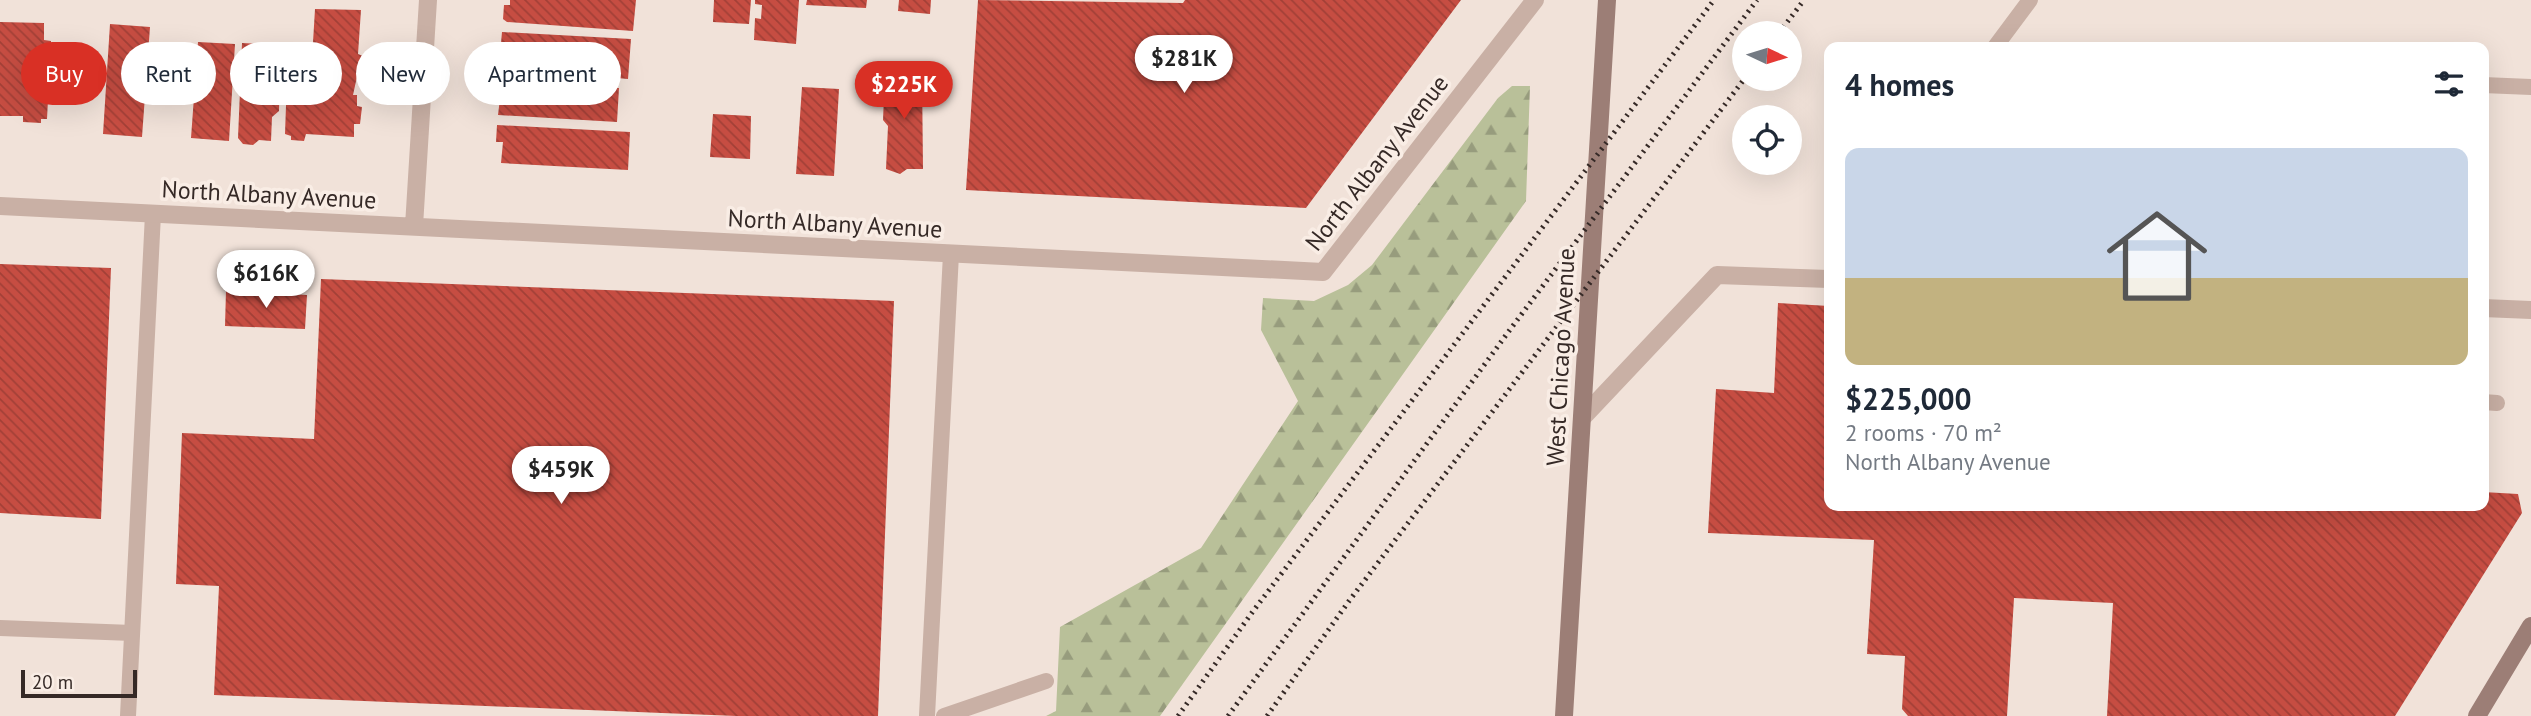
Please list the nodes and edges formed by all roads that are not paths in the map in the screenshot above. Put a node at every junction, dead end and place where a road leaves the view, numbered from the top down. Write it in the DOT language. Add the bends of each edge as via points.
graph roads {
  1 [pos="428,0"];
  2 [pos="1535,0"];
  3 [pos="1607,0"];
  4 [pos="2030,0"];
  5 [pos="1999,42"];
  6 [pos="2489,85"];
  7 [pos="2531,87"];
  8 [pos="0,206"];
  9 [pos="153,214"];
  10 [pos="414,226"];
  11 [pos="951,254"];
  12 [pos="1824,279"];
  13 [pos="2489,308"];
  14 [pos="2531,310"];
  15 [pos="1582,418"];
  16 [pos="2531,626"];
  17 [pos="0,628"];
  18 [pos="132,633"];
  19 [pos="1046,681"];
  20 [pos="128,716"];
  21 [pos="927,716"];
  22 [pos="944,716"];
  23 [pos="1564,716"];
  24 [pos="2477,716"];
  1 -- 10 [label="street"];
  2 -- 11 [label="street, North Albany Avenue" via="1324,272"];
  3 -- 15 [label="main road, West Chicago Avenue"];
  4 -- 5 [label="lane"];
  6 -- 7 [label="lane"];
  8 -- 9 [label="street, North Albany Avenue"];
  9 -- 10 [label="street, North Albany Avenue"];
  9 -- 18 [label="lane"];
  10 -- 11 [label="street, North Albany Avenue"];
  11 -- 21 [label="lane"];
  12 -- 15 [label="street" via="1717,275"];
  13 -- 14 [label="street"];
  15 -- 23 [label="main road, West Chicago Avenue"];
  16 -- 24 [label="main road"];
  17 -- 18 [label="lane"];
  18 -- 20 [label="lane"];
  19 -- 22 [label="lane"];
}
